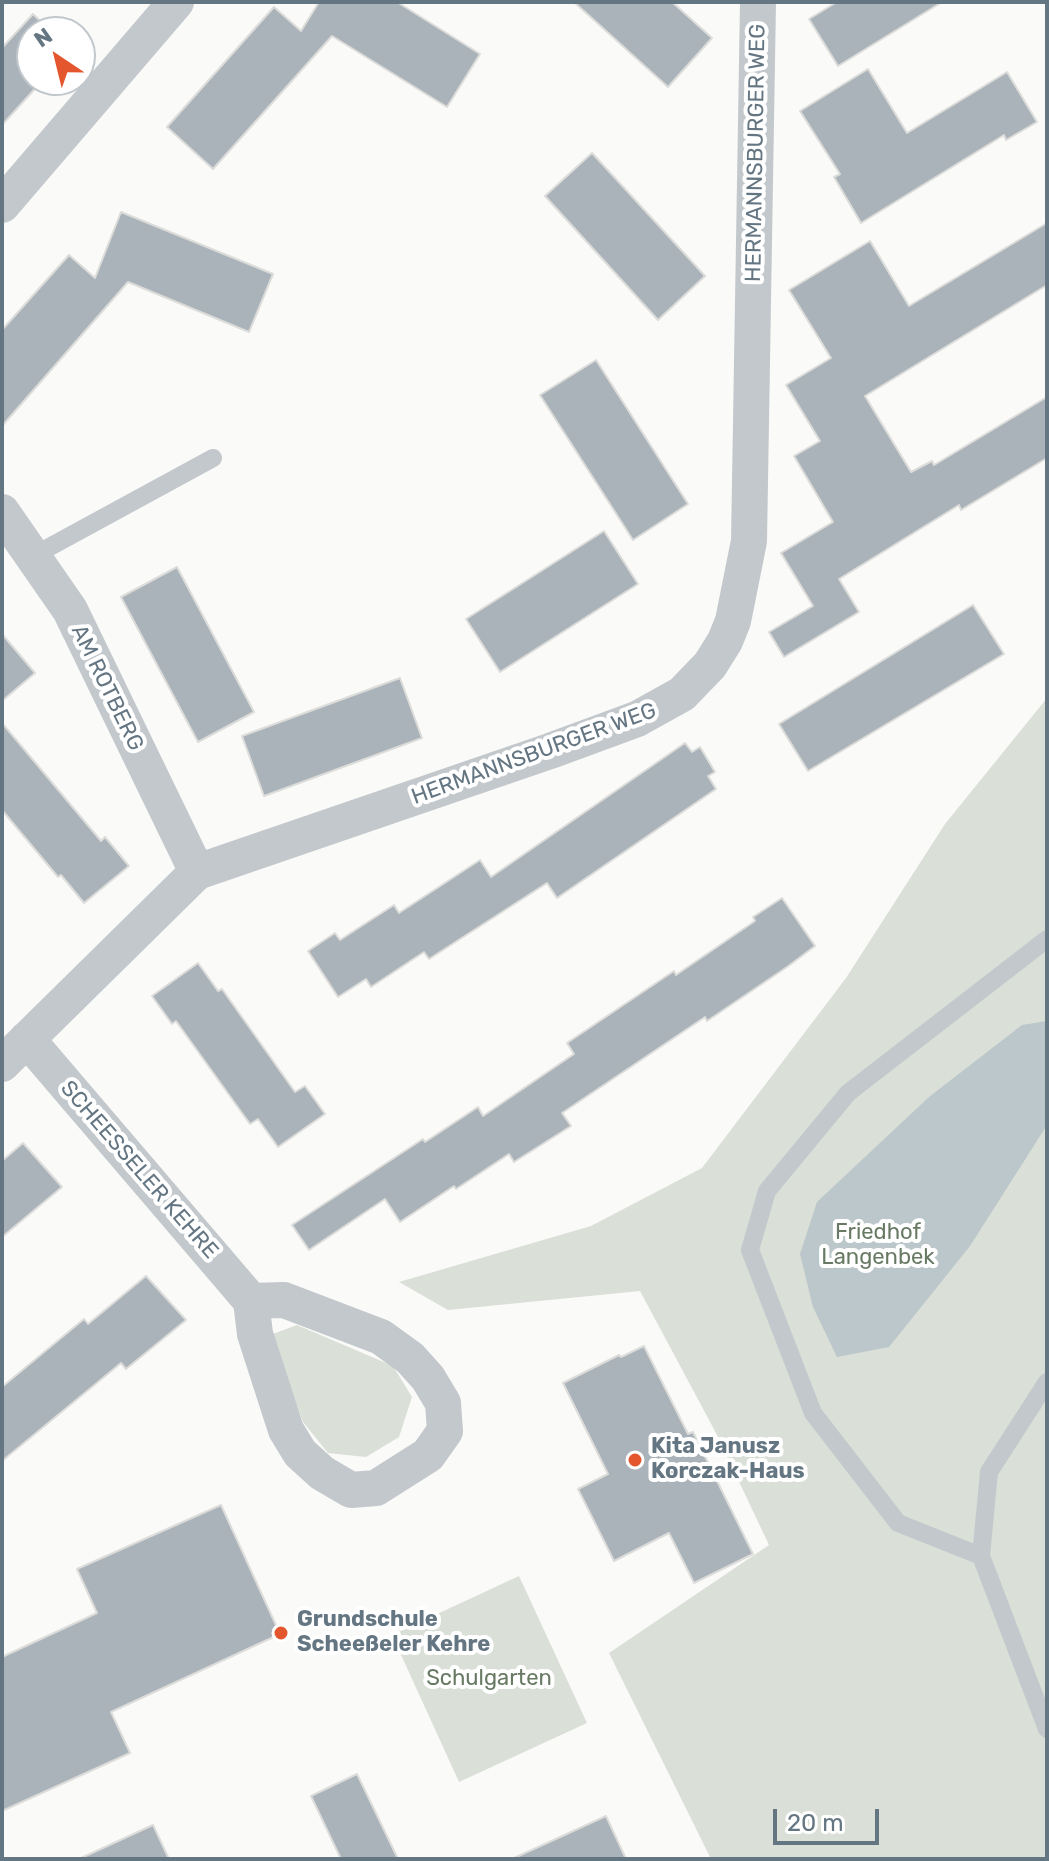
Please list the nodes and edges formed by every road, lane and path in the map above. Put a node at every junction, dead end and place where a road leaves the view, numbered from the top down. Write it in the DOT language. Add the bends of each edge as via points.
graph roads {
  1 [pos="176,2"];
  2 [pos="758,2"];
  3 [pos="2,205"];
  4 [pos="213,458"];
  5 [pos="2,512"];
  6 [pos="33,556"];
  7 [pos="197,872"];
  8 [pos="1047,939"];
  9 [pos="27,1039"];
  10 [pos="2,1064"];
  11 [pos="251,1301"];
  12 [pos="1047,1382"];
  13 [pos="981,1556"];
  14 [pos="1047,1729"];
  1 -- 3 [label="street"];
  2 -- 7 [label="street, HERMANNSBURGER WEG" via="749,541 733,621 710,665 682,694 637,719"];
  4 -- 6 [label="lane"];
  5 -- 6 [label="street, AM ROTBERG"];
  6 -- 7 [label="street, AM ROTBERG" via="70,610"];
  7 -- 9 [label="street, HERMANNSBURGER WEG"];
  8 -- 13 [label="lane" via="848,1093 767,1191 750,1250 813,1413 898,1523"];
  9 -- 10 [label="street, HERMANNSBURGER WEG"];
  9 -- 11 [label="street, SCHEESSELER KEHRE"];
  11 -- 11 [label="street" via="255,1334 286,1430 300,1453 322,1473 351,1490 376,1488 428,1455 445,1431 443,1403 410,1358 381,1337 284,1300"];
  12 -- 13 [label="lane" via="989,1472"];
  13 -- 14 [label="lane"];
}
